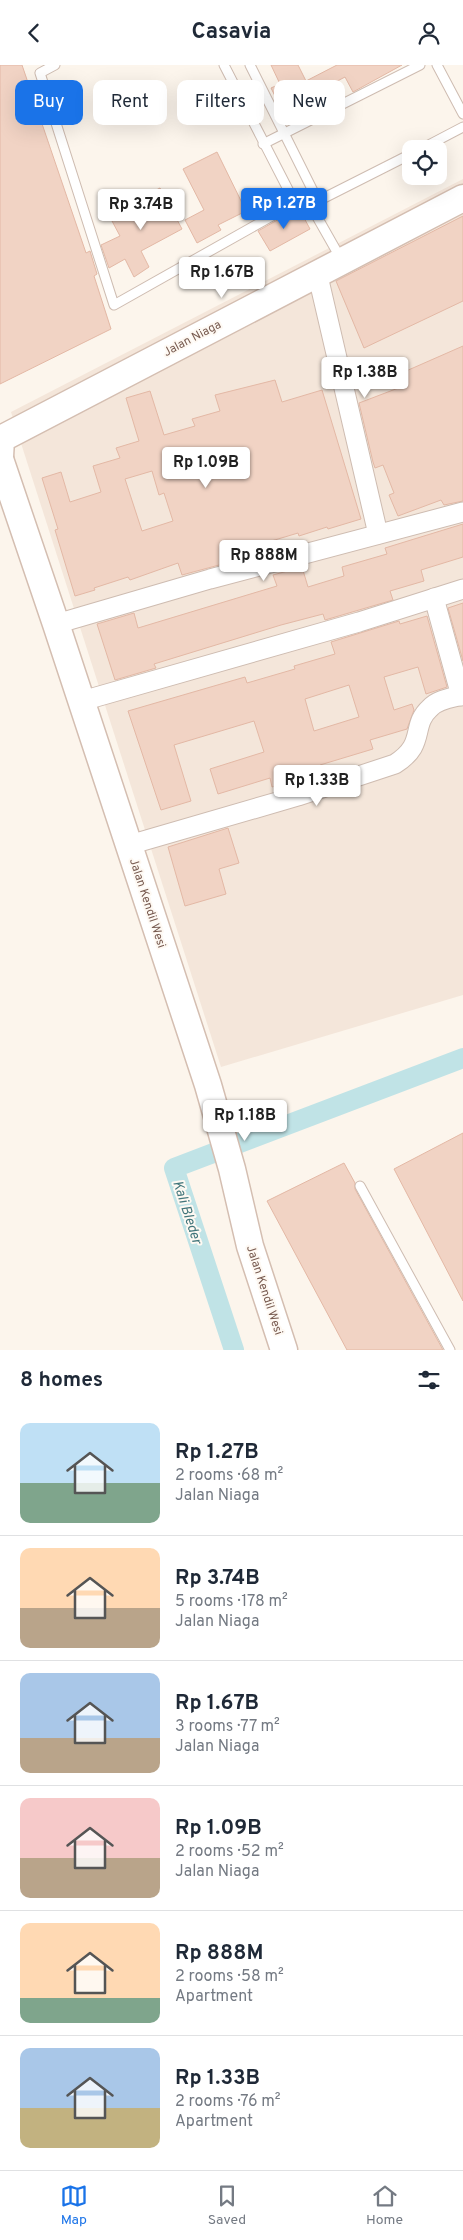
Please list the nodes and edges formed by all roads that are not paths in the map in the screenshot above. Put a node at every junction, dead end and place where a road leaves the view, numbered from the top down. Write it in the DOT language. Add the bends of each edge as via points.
graph roads {
  1 [pos="55,65"];
  2 [pos="224,65"];
  3 [pos="250,65"];
  4 [pos="420,65"];
  5 [pos="436,65"];
  6 [pos="463,114"];
  7 [pos="463,127"];
  8 [pos="283,133"];
  9 [pos="438,140"];
  10 [pos="264,144"];
  11 [pos="402,159"];
  12 [pos="463,198"];
  13 [pos="318,201"];
  14 [pos="295,203"];
  15 [pos="316,215"];
  16 [pos="342,260"];
  17 [pos="317,272"];
  18 [pos="0,446"];
  19 [pos="463,512"];
  20 [pos="378,535"];
  21 [pos="463,589"];
  22 [pos="434,598"];
  23 [pos="56,623"];
  24 [pos="462,695"];
  25 [pos="82,701"];
  26 [pos="130,845"];
  27 [pos="360,1185"];
  28 [pos="284,1350"];
  29 [pos="450,1350"];
  1 -- 14 [label="lane" via="40,73 114,305"];
  2 -- 10 [label="lane"];
  3 -- 8 [label="lane"];
  4 -- 8 [label="lane"];
  5 -- 6 [label="lane"];
  7 -- 9 [label="lane"];
  8 -- 10 [label="lane"];
  8 -- 13 [label="lane"];
  10 -- 14 [label="lane"];
  11 -- 13 [label="lane"];
  12 -- 16 [label="main road, Jalan Niaga"];
  13 -- 15 [label="lane"];
  14 -- 15 [label="lane"];
  15 -- 16 [label="lane"];
  16 -- 17 [label="main road, Jalan Niaga"];
  17 -- 18 [label="main road, Jalan Niaga"];
  17 -- 20 [label="street"];
  18 -- 23 [label="main road, Jalan Kendil Wesi"];
  19 -- 20 [label="street"];
  20 -- 23 [label="street"];
  21 -- 22 [label="street"];
  22 -- 24 [label="street"];
  22 -- 25 [label="street"];
  23 -- 25 [label="main road, Jalan Kendil Wesi"];
  24 -- 26 [label="street" via="429,708 421,721 416,744 408,756 395,764"];
  25 -- 26 [label="main road, Jalan Kendil Wesi"];
  26 -- 28 [label="main road, Jalan Kendil Wesi" via="220,1127 250,1246"];
  27 -- 29 [label="lane"];
}
